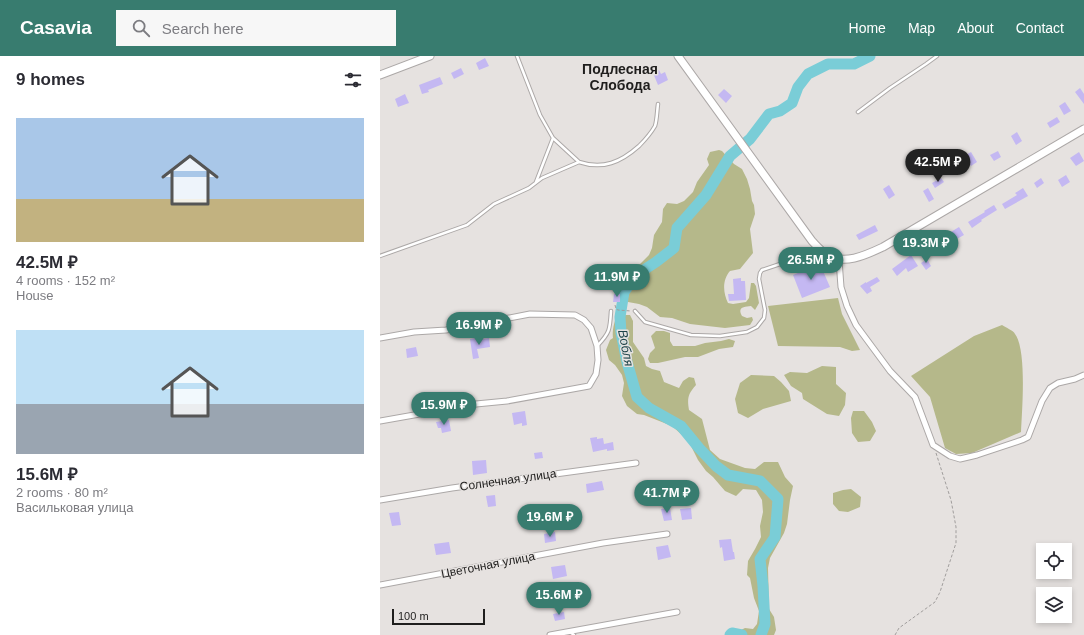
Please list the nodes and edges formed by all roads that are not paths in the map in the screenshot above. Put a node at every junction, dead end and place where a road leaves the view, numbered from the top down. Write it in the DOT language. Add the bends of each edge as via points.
graph roads {
  1 [pos="430,56"];
  2 [pos="518,56"];
  3 [pos="678,56"];
  4 [pos="937,56"];
  5 [pos="380,75"];
  6 [pos="658,104"];
  7 [pos="858,112"];
  8 [pos="1084,129"];
  9 [pos="553,138"];
  10 [pos="579,162"];
  11 [pos="536,183"];
  12 [pos="819,248"];
  13 [pos="380,256"];
  14 [pos="839,260"];
  15 [pos="611,311"];
  16 [pos="635,311"];
  17 [pos="380,338"];
  18 [pos="597,346"];
  19 [pos="1084,375"];
  20 [pos="380,421"];
  21 [pos="636,463"];
  22 [pos="380,500"];
  23 [pos="667,534"];
  24 [pos="380,584"];
  25 [pos="677,612"];
  26 [pos="569,632"];
  27 [pos="550,635"];
  28 [pos="574,635"];
  1 -- 5 [label="street"];
  2 -- 9 [label="lane" via="540,114"];
  3 -- 12 [label="street" via="801,228"];
  4 -- 7 [label="lane"];
  6 -- 10 [label="lane" via="655,125 645,140 620,160 603,165"];
  8 -- 14 [label="street" via="883,246 868,254"];
  9 -- 10 [label="lane"];
  9 -- 11 [label="lane"];
  10 -- 11 [label="lane"];
  11 -- 13 [label="lane" via="494,204 467,225"];
  12 -- 14 [label="street"];
  12 -- 16 [label="lane" via="762,270 759,279 765,310 764,318 747,332 720,336 691,335 645,322"];
  14 -- 19 [label="street" via="841,287 856,325 890,371 915,398 933,445 950,456 960,459 977,455 1028,437 1050,388"];
  15 -- 18 [label="lane" via="610,330"];
  17 -- 18 [label="street" via="446,330 530,314 574,315 584,320 591,328"];
  18 -- 20 [label="street" via="596,374 589,386"];
  21 -- 22 [label="street, Солнечная улица"];
  23 -- 24 [label="street, Цветочная улица" via="603,543"];
  25 -- 26 [label="street"];
  26 -- 27 [label="street"];
  26 -- 28 [label="lane"];
}
